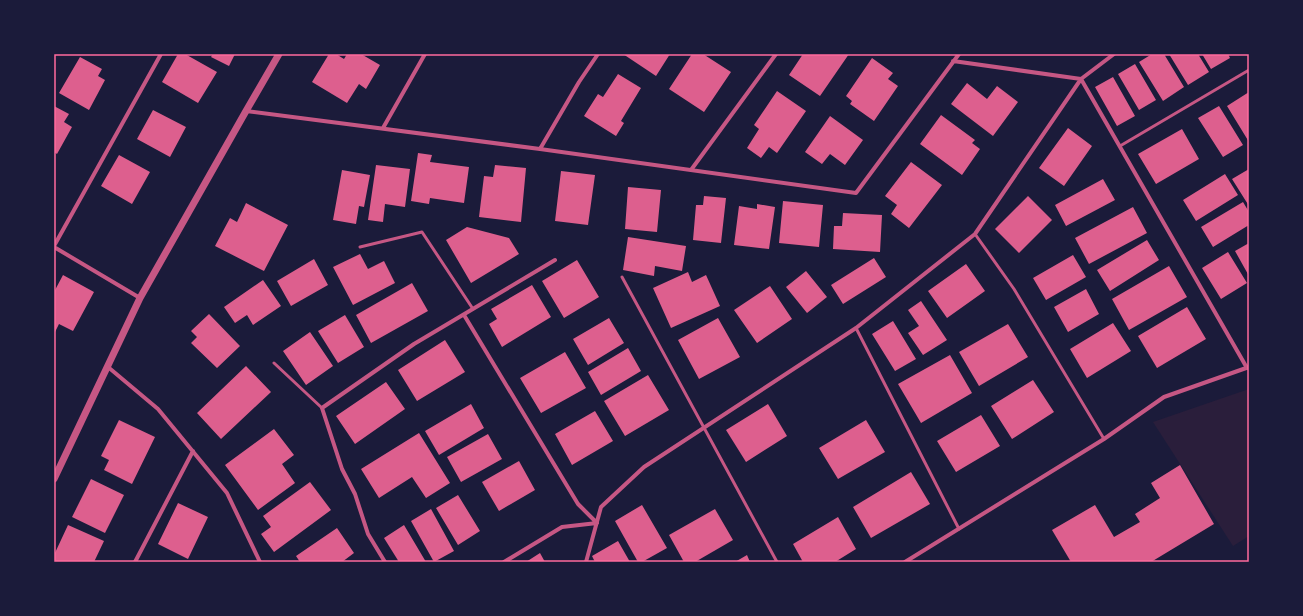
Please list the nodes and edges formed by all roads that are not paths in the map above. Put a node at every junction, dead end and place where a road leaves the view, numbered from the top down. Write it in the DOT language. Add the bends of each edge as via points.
graph roads {
  1 [pos="160,54"];
  2 [pos="280,54"];
  3 [pos="425,54"];
  4 [pos="598,54"];
  5 [pos="776,54"];
  6 [pos="959,54"];
  7 [pos="1114,54"];
  8 [pos="953,61"];
  9 [pos="1249,70"];
  10 [pos="1082,79"];
  11 [pos="246,110"];
  12 [pos="383,128"];
  13 [pos="1120,146"];
  14 [pos="540,149"];
  15 [pos="691,170"];
  16 [pos="975,234"];
  17 [pos="54,246"];
  18 [pos="360,247"];
  19 [pos="556,260"];
  20 [pos="622,277"];
  21 [pos="140,298"];
  22 [pos="473,309"];
  23 [pos="464,315"];
  24 [pos="856,328"];
  25 [pos="274,363"];
  26 [pos="108,367"];
  27 [pos="1248,368"];
  28 [pos="322,408"];
  29 [pos="704,427"];
  30 [pos="1104,439"];
  31 [pos="193,451"];
  32 [pos="54,479"];
  33 [pos="597,523"];
  34 [pos="960,529"];
  35 [pos="135,562"];
  36 [pos="260,562"];
  37 [pos="385,562"];
  38 [pos="504,562"];
  39 [pos="586,562"];
  40 [pos="777,562"];
  41 [pos="905,562"];
  1 -- 17 [label="street"];
  2 -- 11 [label="street"];
  3 -- 12 [label="street"];
  4 -- 14 [label="street"];
  5 -- 15 [label="street"];
  6 -- 8 [label="street"];
  7 -- 10 [label="street"];
  8 -- 10 [label="street"];
  8 -- 15 [label="street" via="856,193"];
  9 -- 13 [label="lane"];
  10 -- 13 [label="street"];
  10 -- 16 [label="street"];
  11 -- 12 [label="street"];
  11 -- 21 [label="street"];
  12 -- 14 [label="street"];
  13 -- 27 [label="street"];
  14 -- 15 [label="street"];
  16 -- 24 [label="street"];
  16 -- 30 [label="lane" via="1014,289"];
  17 -- 21 [label="street"];
  18 -- 22 [label="lane" via="422,232"];
  19 -- 22 [label="street"];
  20 -- 29 [label="lane"];
  21 -- 26 [label="street"];
  22 -- 23 [label="street"];
  23 -- 28 [label="street" via="414,344"];
  23 -- 33 [label="street" via="578,504"];
  24 -- 29 [label="street"];
  24 -- 34 [label="lane"];
  25 -- 28 [label="lane"];
  26 -- 31 [label="street" via="158,409"];
  26 -- 32 [label="street"];
  27 -- 30 [label="street" via="1164,397"];
  28 -- 37 [label="street" via="342,469 355,494 368,534"];
  29 -- 33 [label="street" via="644,467 601,507"];
  29 -- 40 [label="lane"];
  30 -- 34 [label="street"];
  31 -- 35 [label="street"];
  31 -- 36 [label="street" via="227,493"];
  33 -- 38 [label="street" via="562,527"];
  33 -- 39 [label="street"];
  34 -- 41 [label="street"];
}
